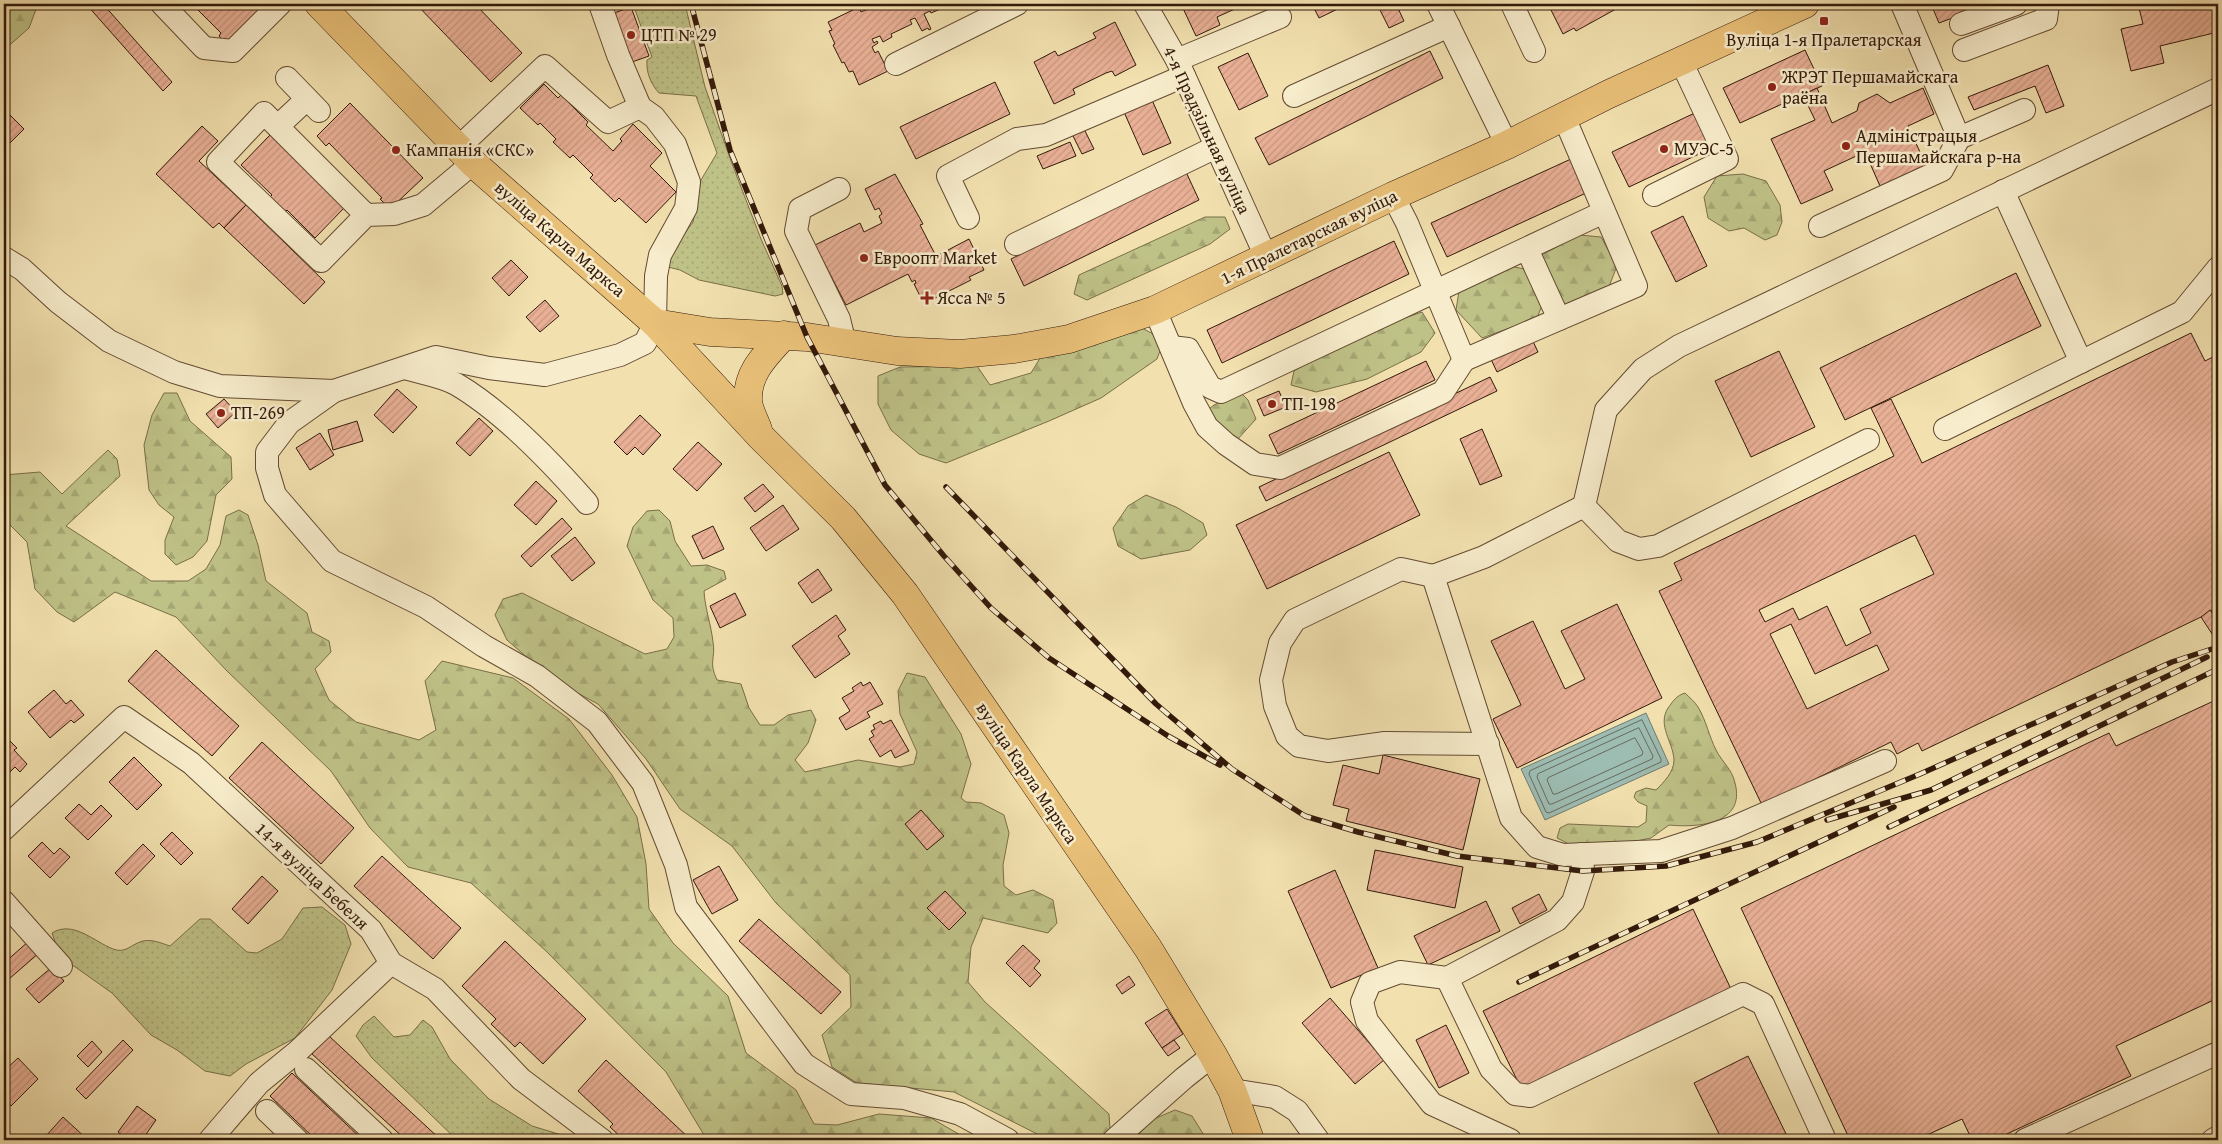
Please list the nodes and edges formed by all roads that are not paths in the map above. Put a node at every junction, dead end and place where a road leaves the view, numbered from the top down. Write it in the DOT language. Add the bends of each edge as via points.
graph roads {
  1 [pos="162,4"];
  2 [pos="280,4"];
  3 [pos="600,4"];
  4 [pos="1017,4"];
  5 [pos="1145,4"];
  6 [pos="1512,4"];
  7 [pos="1806,4"];
  8 [pos="1902,4"];
  9 [pos="2016,4"];
  10 [pos="2048,4"];
  11 [pos="325,6"];
  12 [pos="1447,11"];
  13 [pos="1766,11"];
  14 [pos="1280,17"];
  15 [pos="1961,24"];
  16 [pos="1964,50"];
  17 [pos="1534,51"];
  18 [pos="1681,61"];
  19 [pos="896,64"];
  20 [pos="1180,68"];
  21 [pos="287,78"];
  22 [pos="2218,89"];
  23 [pos="1294,96"];
  24 [pos="640,107"];
  25 [pos="2024,110"];
  26 [pos="1564,116"];
  27 [pos="278,126"];
  28 [pos="1960,138"];
  29 [pos="1507,145"];
  30 [pos="1216,147"];
  31 [pos="466,156"];
  32 [pos="839,190"];
  33 [pos="2003,191"];
  34 [pos="1654,195"];
  35 [pos="1393,196"];
  36 [pos="1604,212"];
  37 [pos="366,214"];
  38 [pos="968,218"];
  39 [pos="1820,226"];
  40 [pos="1016,244"];
  41 [pos="1527,249"];
  42 [pos="4,258"];
  43 [pos="1267,258"];
  44 [pos="2218,268"];
  45 [pos="1435,293"];
  46 [pos="1155,310"];
  47 [pos="1559,319"];
  48 [pos="655,323"];
  49 [pos="784,336"];
  50 [pos="845,344"];
  51 [pos="1171,347"];
  52 [pos="1464,360"];
  53 [pos="2081,362"];
  54 [pos="405,368"];
  55 [pos="334,390"];
  56 [pos="1945,429"];
  57 [pos="760,436"];
  58 [pos="1868,440"];
  59 [pos="587,503"];
  60 [pos="1584,506"];
  61 [pos="1433,576"];
  62 [pos="1488,744"];
  63 [pos="1885,761"];
  64 [pos="4,829"];
  65 [pos="1582,854"];
  66 [pos="4,902"];
  67 [pos="391,963"];
  68 [pos="61,966"];
  69 [pos="1447,978"];
  70 [pos="2218,1052"];
  71 [pos="1213,1054"];
  72 [pos="306,1069"];
  73 [pos="1232,1090"];
  74 [pos="266,1111"];
  75 [pos="2218,1137"];
  76 [pos="210,1140"];
  77 [pos="297,1140"];
  78 [pos="382,1140"];
  79 [pos="602,1140"];
  80 [pos="1008,1140"];
  81 [pos="1114,1140"];
  82 [pos="1250,1140"];
  83 [pos="1318,1140"];
  84 [pos="1510,1140"];
  85 [pos="1824,1140"];
  86 [pos="2025,1140"];
  87 [pos="2213,1140"];
  1 -- 2 [label="street" via="204,48 233,51"];
  3 -- 24 [label="street"];
  4 -- 19 [label="street"];
  5 -- 20 [label="street, 4-я Прадзільная вуліца"];
  6 -- 17 [label="street"];
  7 -- 13 [label="main road, 1-я Пралетарская вуліца"];
  8 -- 28 [label="street"];
  9 -- 15 [label="street"];
  10 -- 16 [label="street" via="2046,19"];
  11 -- 31 [label="main road, вуліца Карла Маркса"];
  12 -- 23 [label="street"];
  12 -- 29 [label="street"];
  13 -- 18 [label="main road, 1-я Пралетарская вуліца"];
  14 -- 20 [label="street"];
  18 -- 26 [label="main road, 1-я Пралетарская вуліца"];
  18 -- 34 [label="street" via="1726,159"];
  20 -- 30 [label="street, 4-я Прадзільная вуліца"];
  20 -- 38 [label="street" via="1046,135 1017,139 948,176"];
  21 -- 27 [label="street" via="313,105"];
  22 -- 33 [label="street"];
  24 -- 31 [label="street" via="608,122 545,66"];
  24 -- 48 [label="street" via="654,117 676,144 689,182 686,208 660,255"];
  25 -- 28 [label="street"];
  26 -- 29 [label="main road, 1-я Пралетарская вуліца"];
  26 -- 36 [label="street"];
  27 -- 37 [label="street"];
  27 -- 37 [label="street" via="264,113 218,162 321,261"];
  28 -- 39 [label="street" via="1942,170"];
  29 -- 35 [label="main road, 1-я Пралетарская вуліца"];
  30 -- 40 [label="street"];
  30 -- 43 [label="street, 4-я Прадзільная вуліца"];
  31 -- 37 [label="street" via="422,205 394,214"];
  31 -- 48 [label="main road, вуліца Карла Маркса"];
  32 -- 50 [label="street" via="800,209 796,231 839,319"];
  33 -- 53 [label="street"];
  33 -- 60 [label="street" via="1678,346 1643,369 1606,410"];
  35 -- 43 [label="main road, 1-я Пралетарская вуліца"];
  35 -- 45 [label="street"];
  36 -- 41 [label="street"];
  36 -- 47 [label="street" via="1636,286"];
  41 -- 45 [label="street"];
  41 -- 47 [label="street"];
  42 -- 55 [label="street" via="22,269 109,341 169,370 220,386"];
  43 -- 46 [label="main road, 1-я Пралетарская вуліца"];
  44 -- 53 [label="street" via="2182,312"];
  45 -- 51 [label="street" via="1221,392 1210,387 1188,349"];
  45 -- 52 [label="street"];
  46 -- 50 [label="main road, 1-я Пралетарская вуліца" via="1069,339 1014,349 960,354"];
  46 -- 51 [label="street"];
  47 -- 52 [label="street"];
  48 -- 49 [label="main road" via="710,332"];
  48 -- 54 [label="street" via="645,342 620,355 545,375 436,357"];
  48 -- 57 [label="main road, вуліца Карла Маркса"];
  49 -- 50 [label="main road, 1-я Пралетарская вуліца"];
  49 -- 57 [label="main road, вуліца Карла Маркса" via="751,376 748,401"];
  51 -- 52 [label="street" via="1207,427 1255,464 1280,468 1443,392"];
  53 -- 56 [label="street"];
  54 -- 55 [label="street"];
  54 -- 59 [label="street" via="455,383 494,411"];
  55 -- 80 [label="street" via="289,423 267,452 266,468 275,495 332,561 426,607 484,646 537,676 597,722 643,783 676,865 686,907 804,1064 852,1094 904,1098 960,1114"];
  57 -- 71 [label="main road, вуліца Карла Маркса" via="843,518 905,594 1148,948"];
  58 -- 60 [label="street" via="1658,546 1639,549 1618,541"];
  60 -- 61 [label="street" via="1484,557"];
  61 -- 62 [label="street"];
  61 -- 62 [label="street" via="1401,569 1294,620 1280,643 1273,671 1274,706 1287,736 1299,746 1328,751 1385,743"];
  62 -- 65 [label="street" via="1511,818 1536,847 1563,855"];
  63 -- 65 [label="street" via="1732,828 1661,851"];
  64 -- 67 [label="street, 14-я вуліца Бебеля" via="124,718 191,763 371,930"];
  65 -- 69 [label="street" via="1583,871 1573,902 1557,920"];
  66 -- 68 [label="street"];
  67 -- 76 [label="street" via="298,1051 259,1083"];
  67 -- 79 [label="street, 14-я вуліца Бебеля" via="435,989 521,1078"];
  69 -- 84 [label="street" via="1400,972 1370,983 1362,1002 1367,1021 1432,1104"];
  69 -- 85 [label="street" via="1491,1069 1515,1094 1530,1096 1743,994 1763,1004"];
  70 -- 86 [label="street"];
  71 -- 73 [label="main road, вуліца Карла Маркса"];
  71 -- 81 [label="street"];
  72 -- 78 [label="street"];
  73 -- 82 [label="main road, вуліца Карла Маркса"];
  73 -- 83 [label="street" via="1275,1097 1297,1111"];
  74 -- 77 [label="street"];
  75 -- 87 [label="street"];
}
